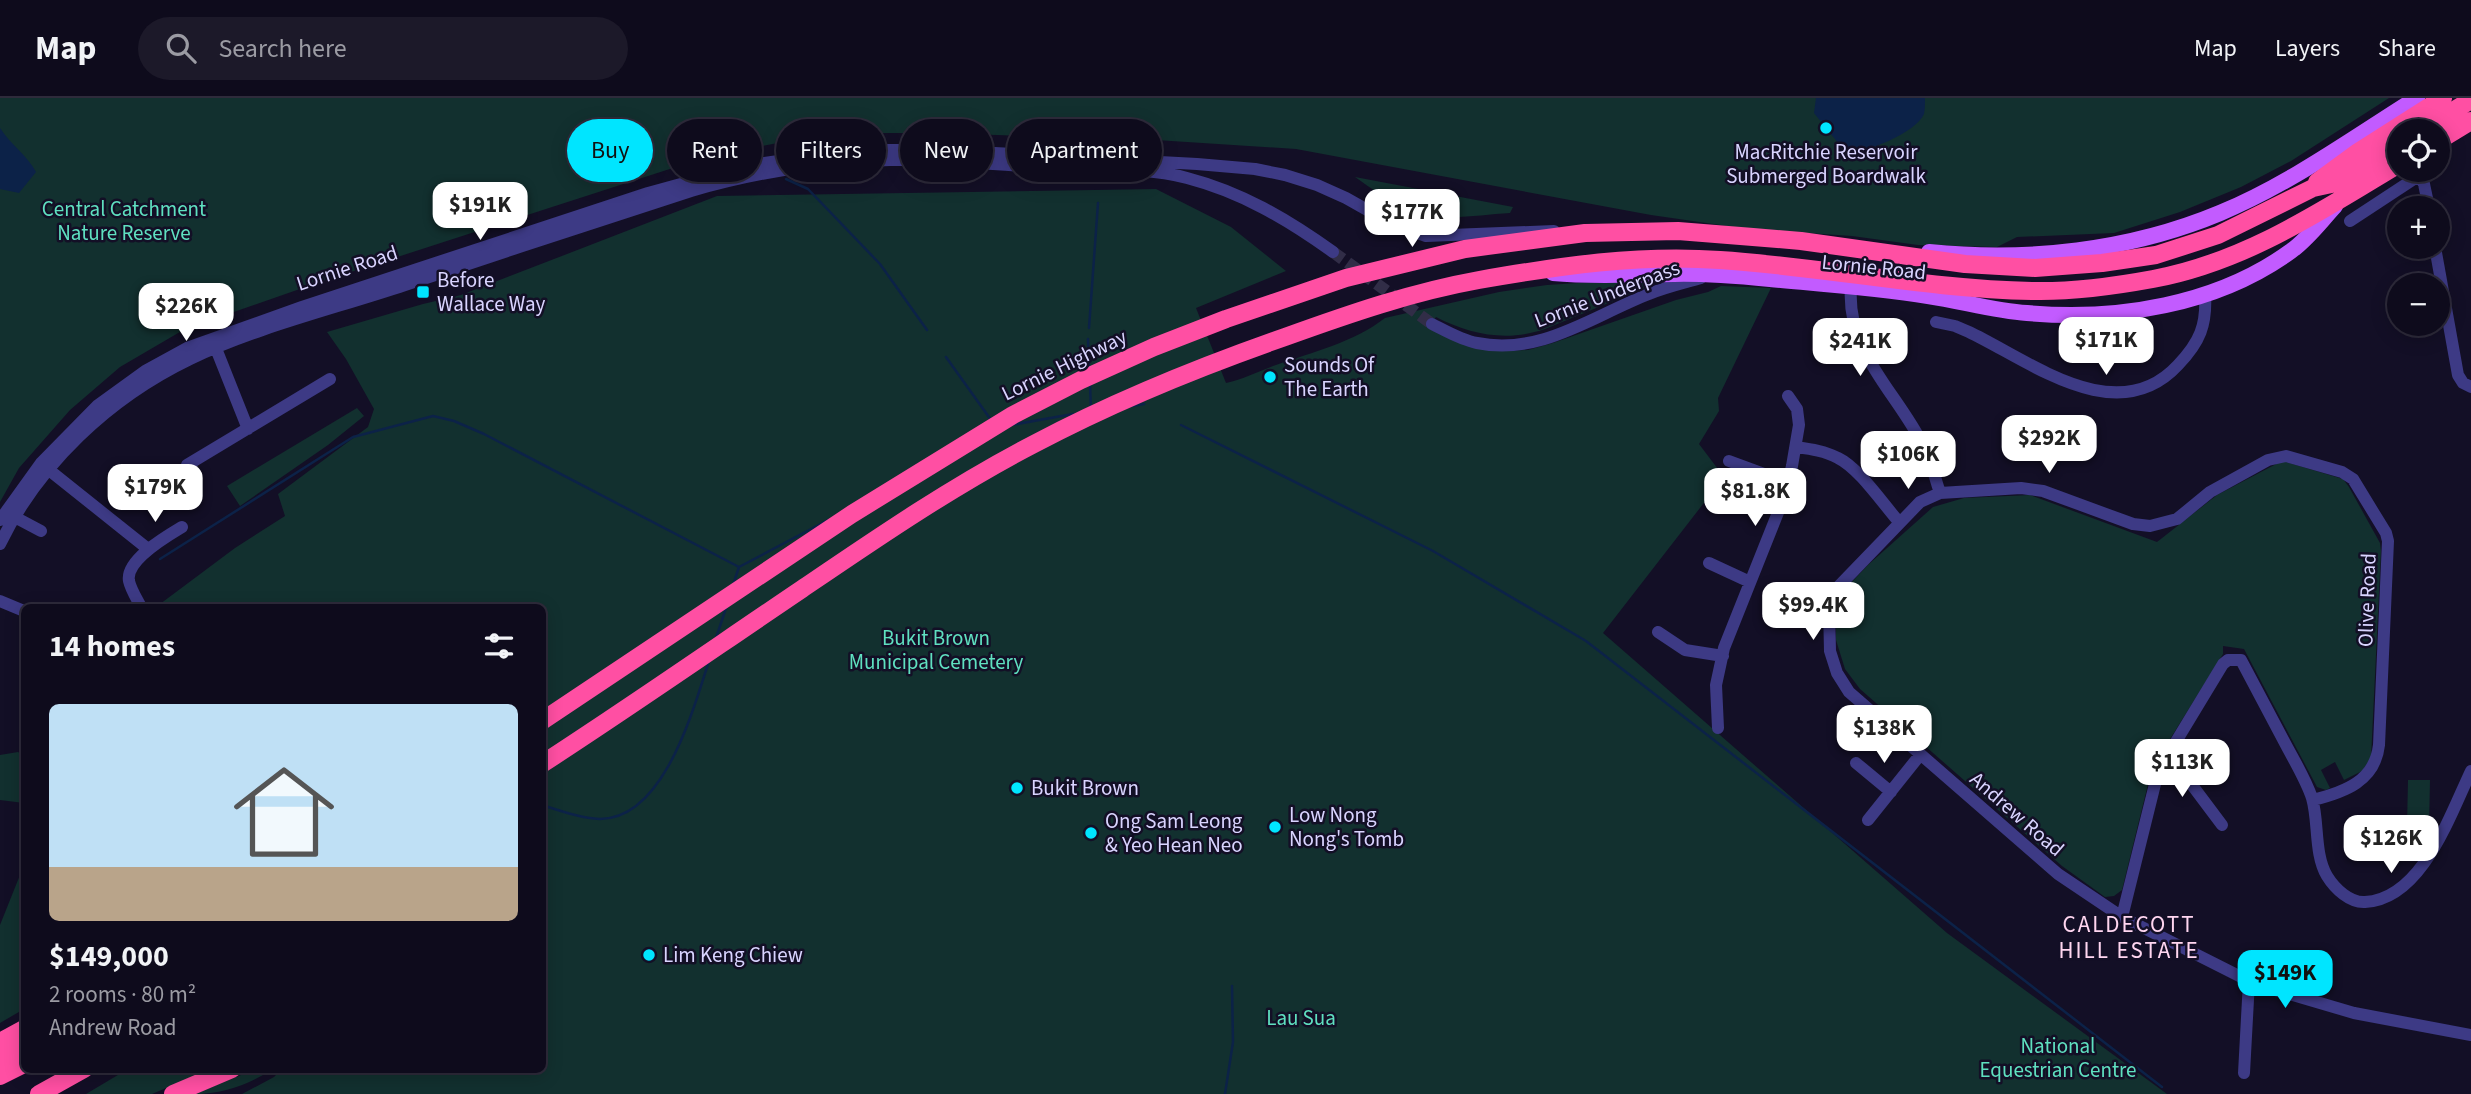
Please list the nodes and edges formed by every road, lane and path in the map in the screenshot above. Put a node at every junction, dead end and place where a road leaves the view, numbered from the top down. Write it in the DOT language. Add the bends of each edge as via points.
graph roads {
  1 [pos="2417,98"];
  2 [pos="2443,98"];
  3 [pos="2471,100"];
  4 [pos="2440,119"];
  5 [pos="2471,119"];
  6 [pos="2450,132"];
  7 [pos="2360,135"];
  8 [pos="2338,149"];
  9 [pos="2387,151"];
  10 [pos="2387,168"];
  11 [pos="2387,169"];
  12 [pos="2382,170"];
  13 [pos="2405,182"];
  14 [pos="2313,188"];
  15 [pos="2349,191"];
  16 [pos="592,217"];
  17 [pos="2350,221"];
  18 [pos="1678,231"];
  19 [pos="1585,233"];
  20 [pos="1801,241"];
  21 [pos="1333,252"];
  22 [pos="2437,259"];
  23 [pos="1534,271"];
  24 [pos="1715,275"];
  25 [pos="1851,287"];
  26 [pos="2205,293"];
  27 [pos="1936,322"];
  28 [pos="1432,324"];
  29 [pos="214,343"];
  30 [pos="330,379"];
  31 [pos="2471,387"];
  32 [pos="1788,396"];
  33 [pos="248,429"];
  34 [pos="1796,447"];
  35 [pos="1729,461"];
  36 [pos="187,465"];
  37 [pos="45,466"];
  38 [pos="1788,483"];
  39 [pos="1940,493"];
  40 [pos="7,517"];
  41 [pos="1899,522"];
  42 [pos="182,527"];
  43 [pos="41,531"];
  44 [pos="0,544"];
  45 [pos="148,549"];
  46 [pos="1709,563"];
  47 [pos="1750,582"];
  48 [pos="0,601"];
  49 [pos="140,604"];
  50 [pos="21,610"];
  51 [pos="1658,632"];
  52 [pos="1723,656"];
  53 [pos="546,718"];
  54 [pos="1718,728"];
  55 [pos="2168,753"];
  56 [pos="1920,755"];
  57 [pos="546,761"];
  58 [pos="1856,763"];
  59 [pos="2471,771"];
  60 [pos="1891,792"];
  61 [pos="2313,800"];
  62 [pos="1868,820"];
  63 [pos="2222,825"];
  64 [pos="2122,917"];
  65 [pos="2249,981"];
  66 [pos="21,1031"];
  67 [pos="2471,1035"];
  68 [pos="0,1042"];
  69 [pos="21,1046"];
  70 [pos="0,1057"];
  71 [pos="21,1066"];
  72 [pos="77,1073"];
  73 [pos="223,1073"];
  74 [pos="2244,1073"];
  75 [pos="0,1076"];
  76 [pos="39,1094"];
  77 [pos="173,1094"];
  1 -- 7 [label="main road, Lornie Road"];
  2 -- 14 [label="highway" via="2358,152"];
  3 -- 4 [label="highway"];
  5 -- 6 [label="highway"];
  7 -- 8 [label="main road, Lornie Road"];
  7 -- 12 [label="main road"];
  8 -- 15 [label="main road" via="2348,166"];
  8 -- 20 [label="main road, Lornie Road" via="2220,213 2108,247 2005,255"];
  9 -- 14 [label="highway" via="2336,183"];
  10 -- 12 [label="main road, Lornie Road"];
  11 -- 23 [label="highway, Lornie Road" via="2281,235 2227,259 2155,279 2039,291 1982,289 1757,263 1661,258"];
  12 -- 15 [label="main road, Lornie Road"];
  13 -- 17 [label="street"];
  14 -- 20 [label="highway, Lornie Road" via="2218,235 2157,255 2102,263 2035,268 1939,262"];
  15 -- 26 [label="main road, Lornie Road" via="2291,251"];
  16 -- 19 [label="street, Lornie Road" via="696,178 761,163 841,152 939,150 1255,169 1317,185 1391,224 1426,236 1534,230"];
  16 -- 21 [label="street, Lornie Road" via="768,172 847,162 916,161 1186,178 1236,194 1292,223"];
  16 -- 29 [label="street, Lornie Road"];
  18 -- 19 [label="highway, Lornie Highway"];
  18 -- 20 [label="highway, Lornie Road"];
  19 -- 53 [label="highway, Lornie Highway" via="1465,248 1346,278 1226,319 1081,380 943,456"];
  22 -- 31 [label="street" via="2458,375"];
  23 -- 24 [label="main road, Lornie Road" via="1589,276"];
  23 -- 57 [label="highway" via="1415,294 1361,310 1171,379 1095,413 959,487 867,545"];
  24 -- 25 [label="main road, Lornie Road"];
  24 -- 28 [label="street, Lornie Underpass" via="1650,294 1525,345 1475,343"];
  25 -- 26 [label="main road, Lornie Road" via="2029,314 2127,312"];
  25 -- 39 [label="street" via="1854,326 1871,364 1924,447"];
  26 -- 27 [label="street" via="2204,324 2195,345 2172,373 2134,393 2086,388 1969,332"];
  29 -- 33 [label="street"];
  29 -- 37 [label="street, Lornie Road" via="125,397"];
  30 -- 33 [label="street"];
  32 -- 34 [label="street" via="1800,425"];
  33 -- 36 [label="street"];
  34 -- 38 [label="street"];
  34 -- 41 [label="street" via="1841,459"];
  35 -- 38 [label="street"];
  37 -- 40 [label="street, Lornie Road"];
  37 -- 45 [label="street"];
  38 -- 47 [label="street"];
  39 -- 41 [label="street, Andrew Road" via="1920,502"];
  39 -- 61 [label="street, Olive Road" via="2032,489 2150,526 2177,519 2210,492 2277,457 2294,457 2353,479 2386,533 2389,554 2378,759 2365,778"];
  40 -- 43 [label="street"];
  40 -- 44 [label="street, Lornie Road"];
  41 -- 56 [label="street, Andrew Road" via="1839,586 1829,608 1830,651 1836,673 1849,692"];
  42 -- 45 [label="street"];
  45 -- 49 [label="street" via="130,572"];
  46 -- 47 [label="street"];
  47 -- 52 [label="street"];
  48 -- 50 [label="street"];
  51 -- 52 [label="street" via="1685,650"];
  52 -- 54 [label="street" via="1716,685"];
  55 -- 61 [label="street" via="2223,664 2241,660"];
  55 -- 63 [label="street"];
  55 -- 64 [label="street" via="2156,780"];
  56 -- 60 [label="street"];
  56 -- 64 [label="street, Andrew Road" via="2058,874"];
  58 -- 60 [label="street"];
  59 -- 61 [label="street" via="2429,855 2400,890 2378,901 2359,902 2326,875"];
  60 -- 62 [label="street"];
  64 -- 65 [label="street, Andrew Road"];
  65 -- 67 [label="street, Andrew Road" via="2354,1013"];
  65 -- 74 [label="street"];
  66 -- 68 [label="highway"];
  69 -- 70 [label="highway"];
  71 -- 75 [label="highway"];
  72 -- 76 [label="highway"];
  73 -- 77 [label="highway"];
}
